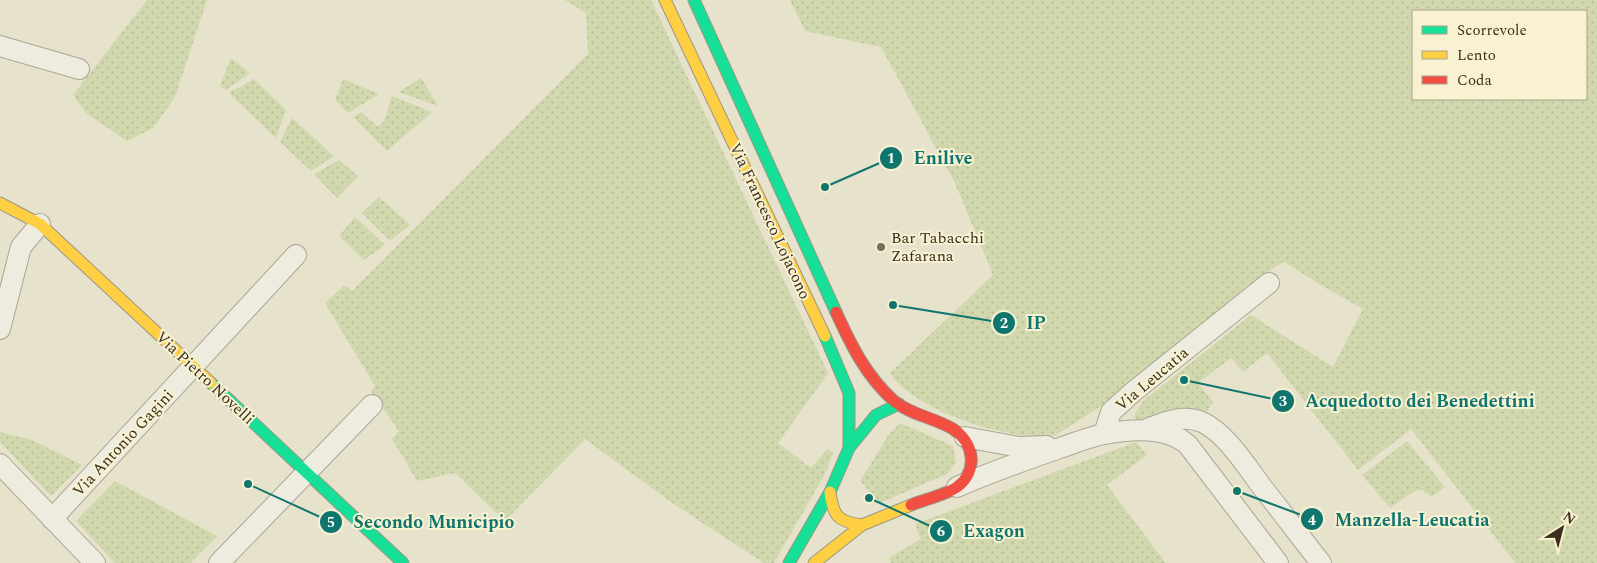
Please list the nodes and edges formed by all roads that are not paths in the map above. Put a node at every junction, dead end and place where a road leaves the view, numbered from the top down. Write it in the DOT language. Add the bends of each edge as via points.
graph roads {
  1 [pos="665,0"];
  2 [pos="694,0"];
  3 [pos="0,46"];
  4 [pos="79,69"];
  5 [pos="0,203"];
  6 [pos="40,224"];
  7 [pos="296,255"];
  8 [pos="1269,283"];
  9 [pos="0,329"];
  10 [pos="193,366"];
  11 [pos="899,404"];
  12 [pos="372,405"];
  13 [pos="1142,430"];
  14 [pos="1104,434"];
  15 [pos="1220,436"];
  16 [pos="965,437"];
  17 [pos="1188,444"];
  18 [pos="1069,445"];
  19 [pos="849,448"];
  20 [pos="0,464"];
  21 [pos="307,473"];
  22 [pos="957,487"];
  23 [pos="830,492"];
  24 [pos="52,519"];
  25 [pos="862,525"];
  26 [pos="95,563"];
  27 [pos="219,563"];
  28 [pos="403,563"];
  29 [pos="789,563"];
  30 [pos="814,563"];
  31 [pos="1278,563"];
  32 [pos="1321,563"];
  1 -- 19 [label="main road, Via Francesco Lojacono" via="849,393"];
  2 -- 11 [label="main road, Via Francesco Lojacono" via="853,349 874,380"];
  3 -- 4 [label="street"];
  5 -- 6 [label="main road, Via Pietro Novelli"];
  6 -- 9 [label="street" via="21,248"];
  6 -- 10 [label="main road, Via Pietro Novelli"];
  7 -- 10 [label="street, Via Antonio Gagini"];
  8 -- 14 [label="street, Via Leucatia" via="1132,392 1112,412"];
  10 -- 21 [label="main road, Via Pietro Novelli"];
  10 -- 24 [label="street, Via Antonio Gagini"];
  11 -- 16 [label="main road"];
  11 -- 19 [label="main road" via="876,415"];
  12 -- 21 [label="street"];
  13 -- 14 [label="street"];
  13 -- 15 [label="street" via="1186,418 1202,422"];
  13 -- 17 [label="street" via="1171,434"];
  14 -- 18 [label="street"];
  15 -- 17 [label="street" via="1206,434"];
  15 -- 32 [label="street" via="1234,449"];
  16 -- 18 [label="street" via="1019,446"];
  16 -- 22 [label="main road" via="972,450 972,459 966,478"];
  17 -- 31 [label="street"];
  18 -- 22 [label="street"];
  19 -- 23 [label="main road"];
  20 -- 24 [label="street"];
  21 -- 27 [label="street"];
  21 -- 28 [label="main road, Via Pietro Novelli"];
  22 -- 25 [label="main road"];
  23 -- 25 [label="main road" via="832,509 838,518 847,524"];
  23 -- 29 [label="main road"];
  24 -- 26 [label="street"];
  25 -- 30 [label="main road"];
}
